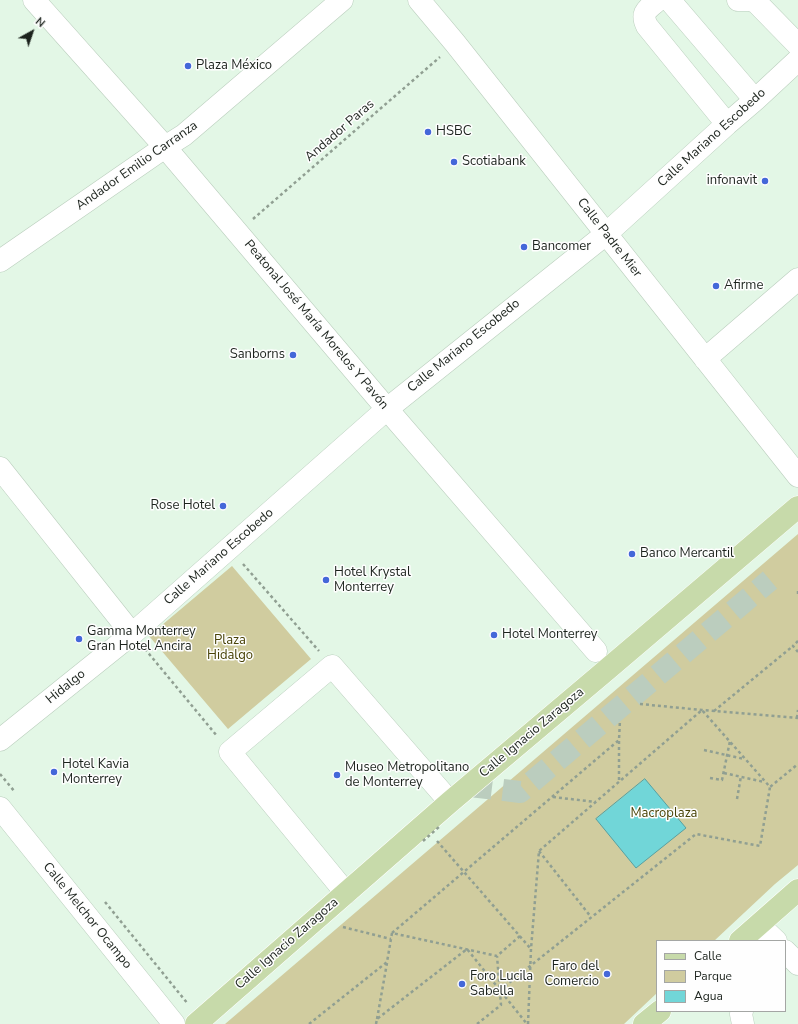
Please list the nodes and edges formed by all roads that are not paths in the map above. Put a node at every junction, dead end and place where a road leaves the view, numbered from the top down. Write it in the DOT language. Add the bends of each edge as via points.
graph roads {
  1 [pos="34,0"];
  2 [pos="342,0"];
  3 [pos="419,0"];
  4 [pos="658,0"];
  5 [pos="669,0"];
  6 [pos="738,0"];
  7 [pos="798,45"];
  8 [pos="798,60"];
  9 [pos="755,100"];
  10 [pos="727,124"];
  11 [pos="165,147"];
  12 [pos="606,234"];
  13 [pos="0,261"];
  14 [pos="798,279"];
  15 [pos="705,359"];
  16 [pos="387,409"];
  17 [pos="0,468"];
  18 [pos="798,476"];
  19 [pos="798,507"];
  20 [pos="132,634"];
  21 [pos="596,651"];
  22 [pos="0,740"];
  23 [pos="450,802"];
  24 [pos="0,808"];
  25 [pos="798,890"];
  26 [pos="346,893"];
  27 [pos="759,925"];
  28 [pos="741,940"];
  29 [pos="775,940"];
  30 [pos="659,1012"];
  31 [pos="742,1012"];
  32 [pos="174,1024"];
  33 [pos="196,1024"];
  34 [pos="644,1024"];
  35 [pos="743,1024"];
  1 -- 11 [label="street, Peatonal José María Morelos Y Pavón"];
  2 -- 11 [label="street, Andador Emilio Carranza" via="184,135"];
  3 -- 12 [label="street, Calle Padre Mier"];
  4 -- 10 [label="street" via="645,12 644,20 647,26"];
  5 -- 9 [label="street"];
  6 -- 7 [label="street" via="751,0 757,3"];
  8 -- 9 [label="street, Calle Mariano Escobedo"];
  9 -- 10 [label="street, Calle Mariano Escobedo"];
  10 -- 12 [label="street, Calle Mariano Escobedo"];
  11 -- 13 [label="street, Andador Emilio Carranza"];
  11 -- 16 [label="street, Peatonal José María Morelos Y Pavón"];
  12 -- 15 [label="street, Calle Padre Mier"];
  12 -- 16 [label="street, Calle Mariano Escobedo"];
  14 -- 15 [label="street"];
  15 -- 18 [label="street, Calle Padre Mier"];
  16 -- 20 [label="street, Calle Mariano Escobedo"];
  16 -- 21 [label="street, Peatonal José María Morelos Y Pavón"];
  17 -- 20 [label="street"];
  19 -- 23 [label="main road, Calle Ignacio Zaragoza"];
  20 -- 22 [label="street, Hidalgo"];
  23 -- 26 [label="main road, Calle Ignacio Zaragoza" via="428,831"];
  23 -- 26 [label="street" via="332,666 230,752"];
  24 -- 32 [label="street, Calle Melchor Ocampo"];
  25 -- 27 [label="main road"];
  26 -- 33 [label="main road, Calle Ignacio Zaragoza"];
  27 -- 28 [label="main road"];
  27 -- 29 [label="street"];
  30 -- 34 [label="main road"];
  31 -- 35 [label="street"];
}
